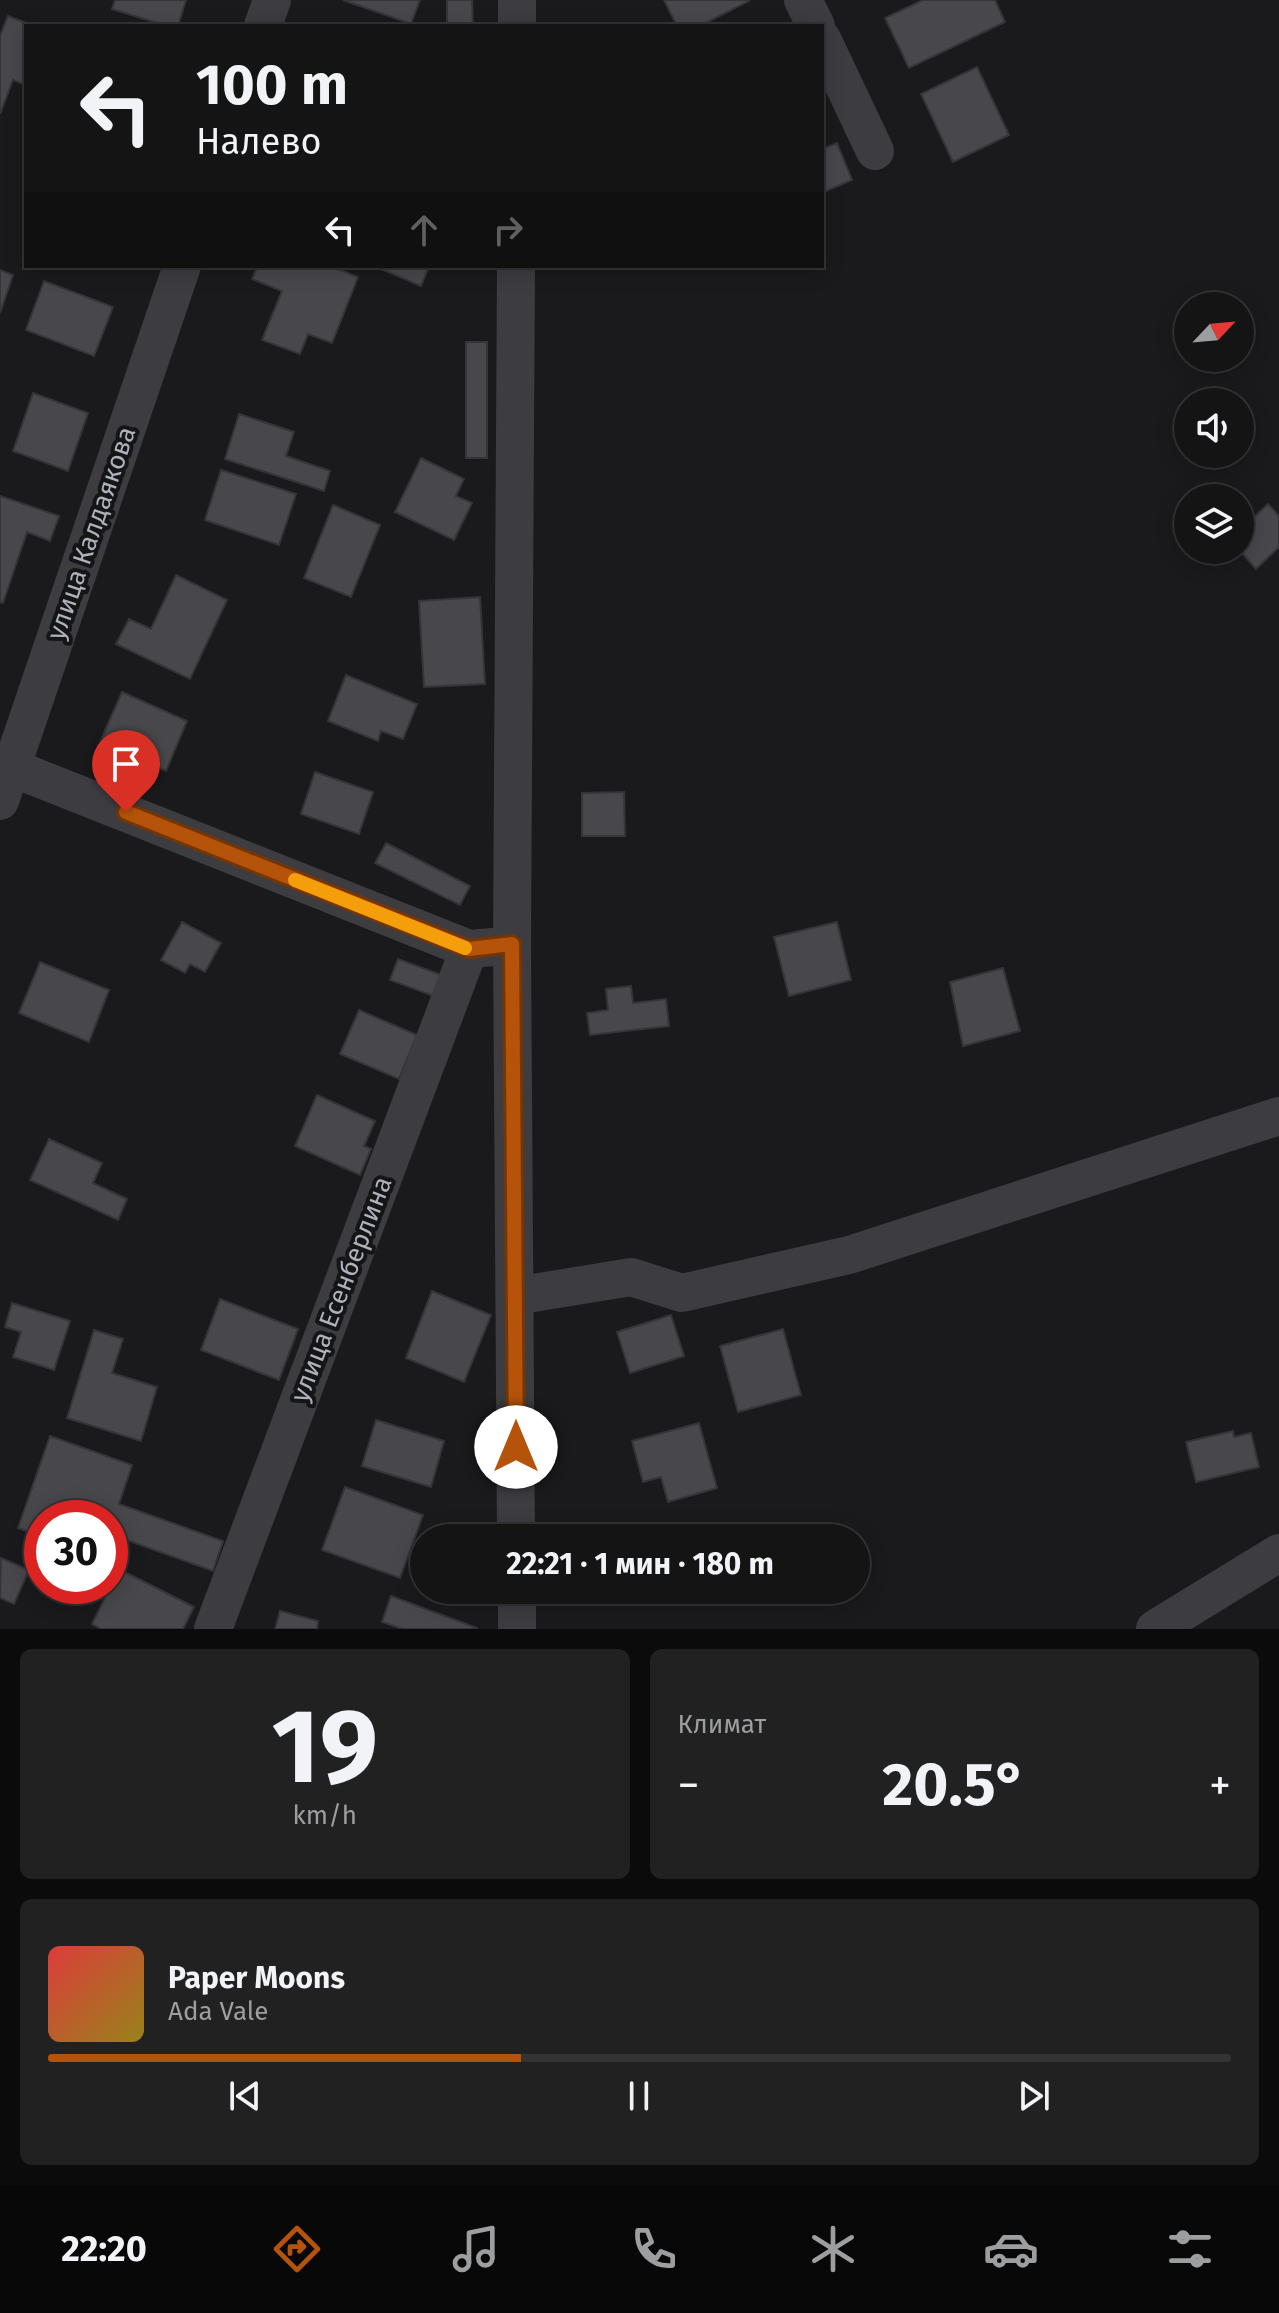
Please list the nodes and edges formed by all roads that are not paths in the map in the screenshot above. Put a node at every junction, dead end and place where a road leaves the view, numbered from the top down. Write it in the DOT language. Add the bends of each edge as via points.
graph roads {
  1 [pos="272,0"];
  2 [pos="517,0"];
  3 [pos="803,0"];
  4 [pos="264,24"];
  5 [pos="517,24"];
  6 [pos="815,24"];
  7 [pos="824,43"];
  8 [pos="875,151"];
  9 [pos="181,268"];
  10 [pos="516,268"];
  11 [pos="4,776"];
  12 [pos="512,944"];
  13 [pos="469,949"];
  14 [pos="1279,1116"];
  15 [pos="515,1296"];
  16 [pos="516,1524"];
  17 [pos="1279,1553"];
  18 [pos="517,1604"];
  19 [pos="213,1629"];
  20 [pos="517,1629"];
  21 [pos="1155,1629"];
  1 -- 4 [label="street"];
  2 -- 5 [label="street"];
  3 -- 6 [label="street"];
  7 -- 8 [label="street"];
  9 -- 11 [label="street, улица Калдаякова"];
  10 -- 12 [label="street"];
  11 -- 13 [label="street"];
  12 -- 13 [label="street"];
  12 -- 15 [label="street"];
  13 -- 19 [label="street, улица Есенберлина"];
  14 -- 15 [label="street" via="834,1259 682,1293 631,1277"];
  15 -- 16 [label="street"];
  17 -- 21 [label="street"];
  18 -- 20 [label="street"];
}
